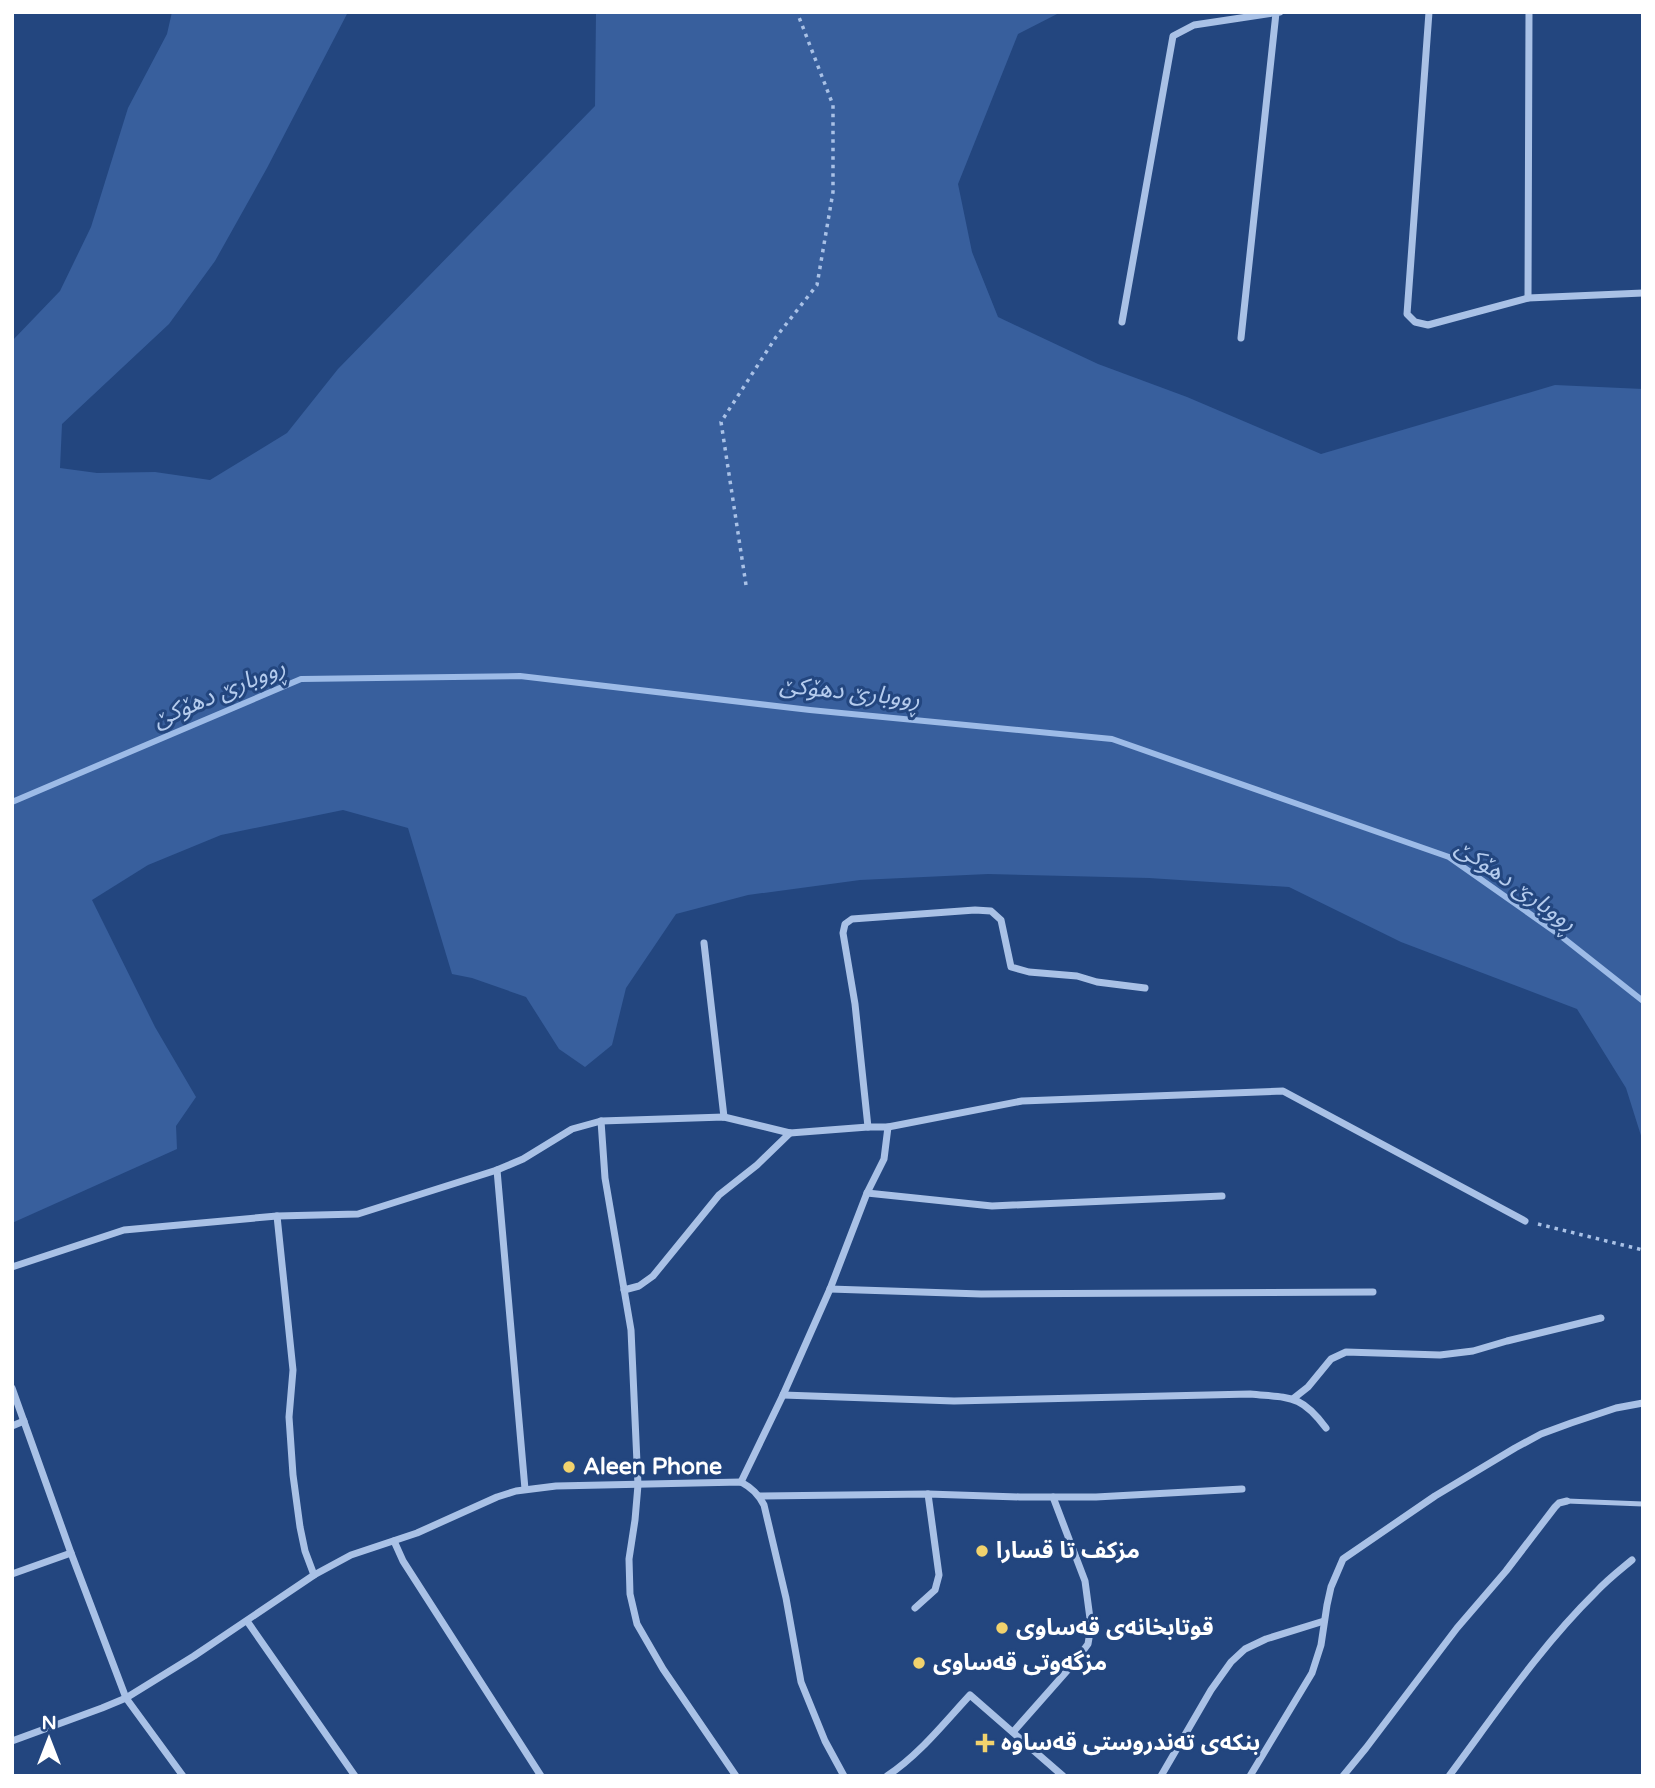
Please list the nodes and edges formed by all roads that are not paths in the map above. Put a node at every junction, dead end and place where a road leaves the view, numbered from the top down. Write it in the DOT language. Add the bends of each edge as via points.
graph roads {
  1 [pos="1429,12"];
  2 [pos="1529,12"];
  3 [pos="1278,13"];
  4 [pos="1643,293"];
  5 [pos="1528,298"];
  6 [pos="1122,322"];
  7 [pos="1241,338"];
  8 [pos="704,943"];
  9 [pos="1145,988"];
  10 [pos="724,1117"];
  11 [pos="601,1121"];
  12 [pos="868,1127"];
  13 [pos="888,1127"];
  14 [pos="790,1133"];
  15 [pos="496,1170"];
  16 [pos="867,1194"];
  17 [pos="1222,1196"];
  18 [pos="276,1216"];
  19 [pos="1525,1221"];
  20 [pos="12,1267"];
  21 [pos="830,1289"];
  22 [pos="624,1290"];
  23 [pos="1373,1292"];
  24 [pos="1601,1318"];
  25 [pos="12,1388"];
  26 [pos="783,1395"];
  27 [pos="1294,1398"];
  28 [pos="1643,1403"];
  29 [pos="24,1421"];
  30 [pos="12,1426"];
  31 [pos="1326,1428"];
  32 [pos="741,1482"];
  33 [pos="638,1485"];
  34 [pos="525,1489"];
  35 [pos="1242,1489"];
  36 [pos="928,1494"];
  37 [pos="759,1496"];
  38 [pos="1053,1497"];
  39 [pos="1567,1501"];
  40 [pos="1643,1504"];
  41 [pos="394,1541"];
  42 [pos="71,1553"];
  43 [pos="1632,1560"];
  44 [pos="12,1574"];
  45 [pos="314,1575"];
  46 [pos="915,1608"];
  47 [pos="1324,1620"];
  48 [pos="247,1621"];
  49 [pos="126,1698"];
  50 [pos="1013,1732"];
  51 [pos="12,1741"];
  52 [pos="183,1776"];
  53 [pos="355,1776"];
  54 [pos="541,1776"];
  55 [pos="736,1776"];
  56 [pos="844,1776"];
  57 [pos="887,1776"];
  58 [pos="1063,1776"];
  59 [pos="1161,1776"];
  60 [pos="1250,1776"];
  61 [pos="1343,1776"];
  62 [pos="1449,1776"];
  1 -- 5 [label="street" via="1407,314 1415,322 1428,324"];
  2 -- 5 [label="street"];
  3 -- 6 [label="street" via="1194,25 1173,36"];
  3 -- 7 [label="street"];
  4 -- 5 [label="street"];
  8 -- 10 [label="street"];
  9 -- 12 [label="street" via="1011,967 1001,920 991,911 852,919 843,933"];
  10 -- 11 [label="street"];
  10 -- 14 [label="street"];
  11 -- 15 [label="street" via="572,1129"];
  11 -- 22 [label="street"];
  12 -- 13 [label="street"];
  12 -- 14 [label="street"];
  13 -- 16 [label="street" via="884,1159"];
  13 -- 19 [label="street" via="1023,1101 1283,1090"];
  14 -- 22 [label="street" via="719,1195 653,1276"];
  15 -- 18 [label="street" via="358,1214"];
  15 -- 34 [label="street"];
  16 -- 17 [label="street" via="992,1206"];
  16 -- 21 [label="street"];
  18 -- 20 [label="street" via="124,1230"];
  18 -- 45 [label="street" via="293,1370 289,1417 293,1475 305,1552"];
  21 -- 23 [label="street" via="981,1294"];
  21 -- 26 [label="street"];
  22 -- 33 [label="street" via="631,1330"];
  24 -- 27 [label="street" via="1473,1351 1440,1355 1346,1352 1331,1359"];
  25 -- 29 [label="street"];
  26 -- 27 [label="street" via="954,1401 1250,1394"];
  26 -- 32 [label="street"];
  27 -- 31 [label="street" via="1314,1411"];
  28 -- 47 [label="street" via="1541,1434 1350,1552 1339,1566"];
  29 -- 30 [label="street"];
  29 -- 42 [label="street"];
  32 -- 33 [label="street"];
  32 -- 37 [label="street"];
  33 -- 34 [label="street"];
  33 -- 55 [label="street" via="629,1559 637,1624"];
  34 -- 41 [label="street"];
  35 -- 38 [label="street"];
  36 -- 37 [label="street"];
  36 -- 38 [label="street"];
  36 -- 46 [label="street" via="939,1575 935,1591"];
  37 -- 56 [label="street" via="786,1598 801,1682"];
  38 -- 50 [label="street" via="1085,1581 1091,1626 1088,1644"];
  39 -- 40 [label="lane"];
  39 -- 61 [label="street" via="1555,1507"];
  41 -- 45 [label="street" via="351,1555"];
  41 -- 54 [label="street"];
  42 -- 44 [label="street"];
  42 -- 49 [label="street"];
  43 -- 62 [label="street" via="1560,1629"];
  45 -- 48 [label="street"];
  47 -- 59 [label="street" via="1266,1639 1231,1662"];
  47 -- 60 [label="street" via="1312,1673"];
  48 -- 49 [label="street"];
  48 -- 53 [label="street"];
  49 -- 51 [label="street"];
  49 -- 52 [label="street"];
  50 -- 57 [label="street" via="970,1695"];
  50 -- 58 [label="street"];
}
